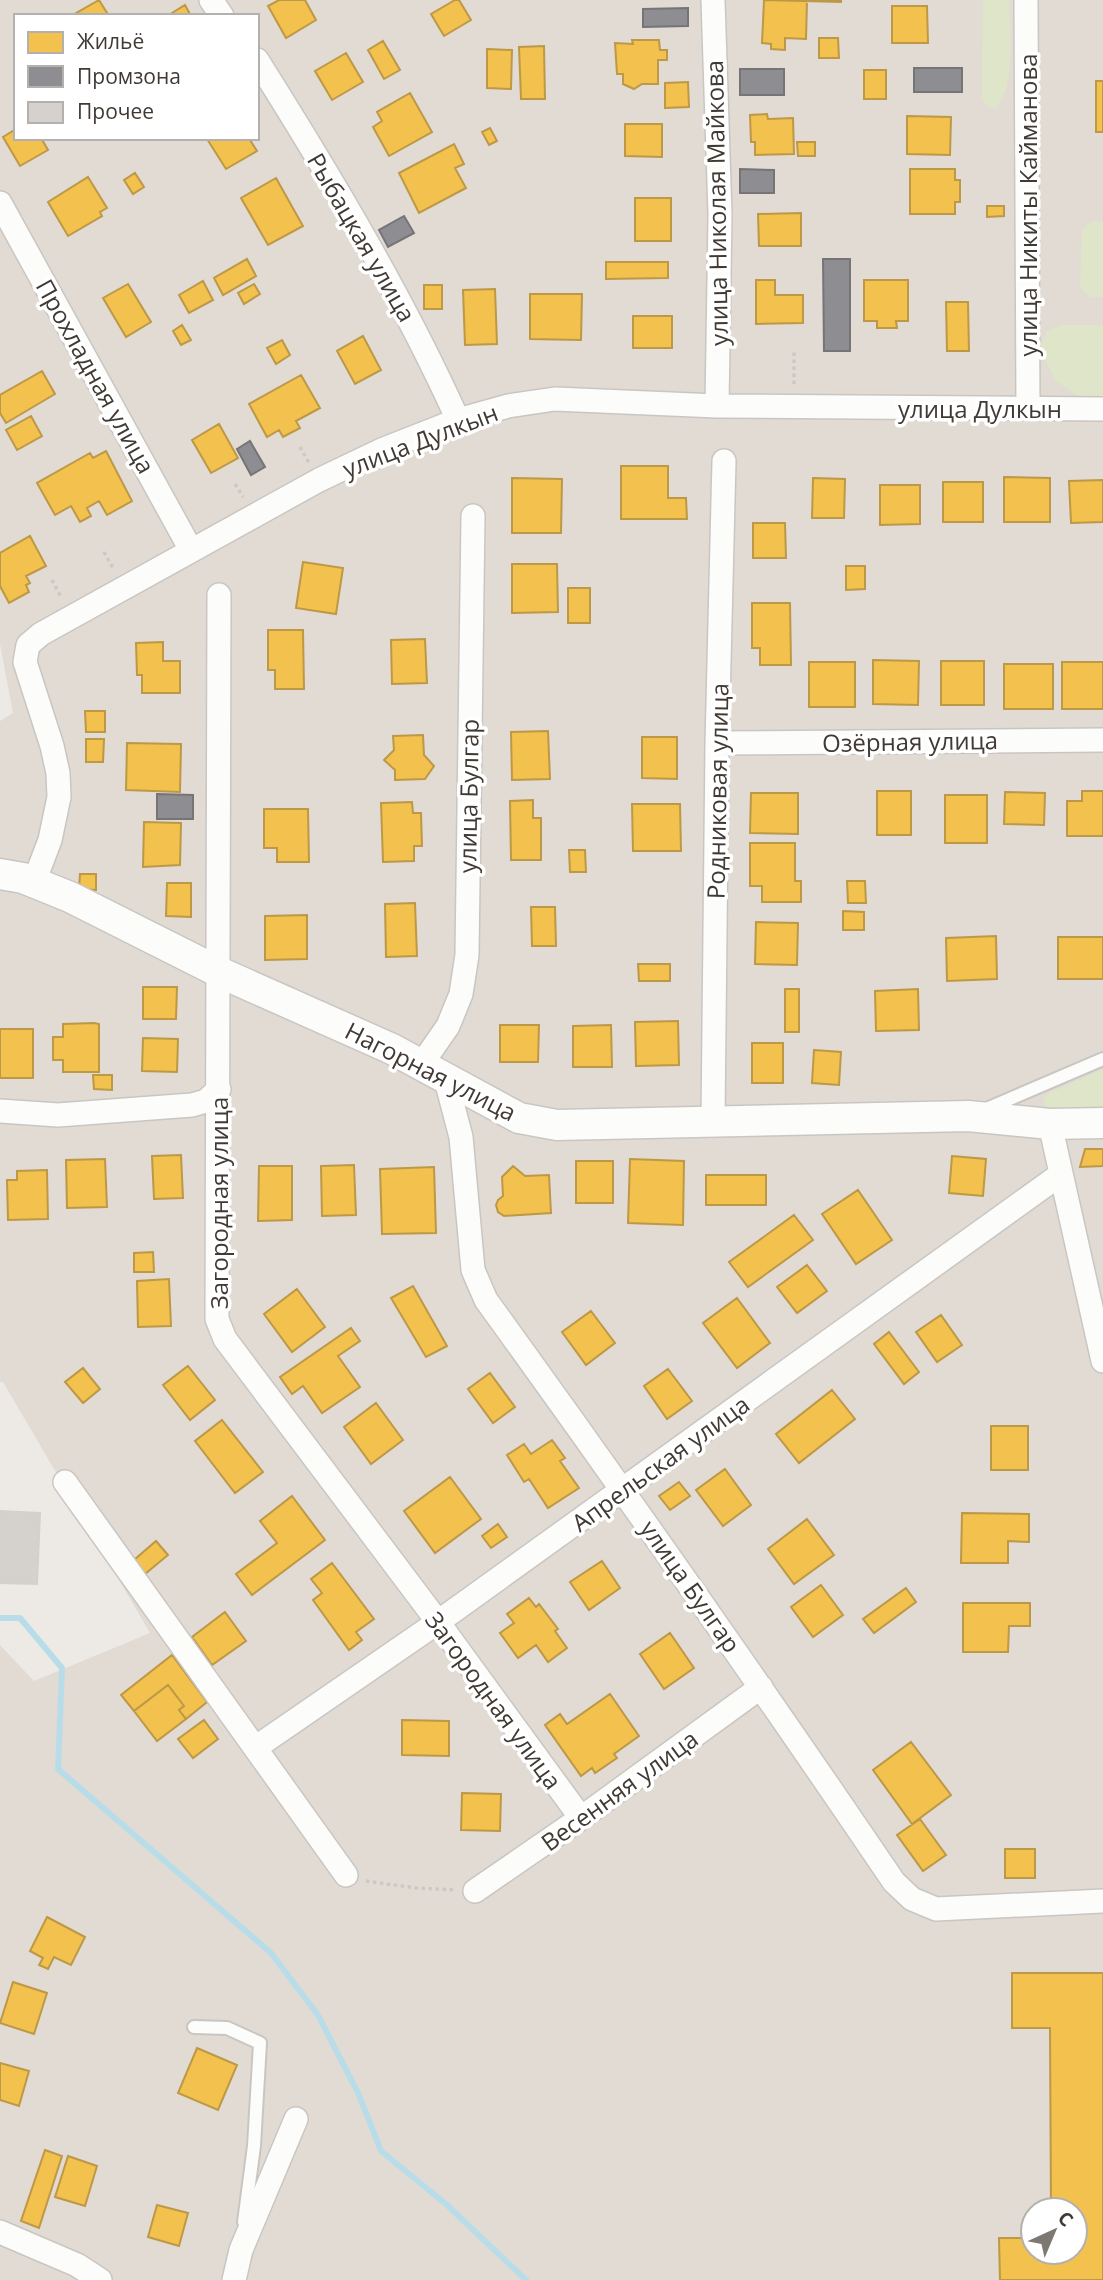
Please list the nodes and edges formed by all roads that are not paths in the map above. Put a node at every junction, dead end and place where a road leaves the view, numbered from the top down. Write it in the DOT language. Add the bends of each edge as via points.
graph roads {
  1 [pos="713,0"];
  2 [pos="1026,0"];
  3 [pos="259,63"];
  4 [pos="0,203"];
  5 [pos="717,406"];
  6 [pos="1028,409"];
  7 [pos="1103,409"];
  8 [pos="458,420"];
  9 [pos="724,461"];
  10 [pos="472,516"];
  11 [pos="191,551"];
  12 [pos="219,595"];
  13 [pos="1103,740"];
  14 [pos="717,743"];
  15 [pos="0,874"];
  16 [pos="34,882"];
  17 [pos="219,972"];
  18 [pos="1103,1059"];
  19 [pos="421,1065"];
  20 [pos="446,1080"];
  21 [pos="219,1089"];
  22 [pos="0,1111"];
  23 [pos="968,1116"];
  24 [pos="713,1121"];
  25 [pos="1103,1123"];
  26 [pos="1050,1124"];
  27 [pos="1061,1174"];
  28 [pos="1103,1361"];
  29 [pos="65,1482"];
  30 [pos="623,1489"];
  31 [pos="438,1622"];
  32 [pos="761,1687"];
  33 [pos="255,1748"];
  34 [pos="581,1818"];
  35 [pos="346,1875"];
  36 [pos="475,1891"];
  37 [pos="1103,1901"];
  38 [pos="194,2027"];
  39 [pos="296,2119"];
  40 [pos="0,2232"];
  41 [pos="241,2250"];
  42 [pos="100,2280"];
  43 [pos="234,2280"];
  1 -- 5 [label="street, улица Николая Майкова" via="720,214"];
  2 -- 6 [label="street, улица Никиты Кайманова"];
  3 -- 8 [label="street, Рыбацкая улица" via="356,220 428,353"];
  4 -- 11 [label="street, Прохладная улица"];
  5 -- 6 [label="street, улица Дулкын"];
  5 -- 8 [label="street, улица Дулкын" via="555,399"];
  6 -- 7 [label="street, улица Дулкын"];
  8 -- 11 [label="street, улица Дулкын" via="319,480"];
  9 -- 14 [label="street, Родниковая улица"];
  10 -- 19 [label="street, улица Булгар" via="467,955 461,994 448,1026"];
  11 -- 16 [label="street, улица Дулкын" via="28,645 25,662 54,755 59,797"];
  12 -- 17 [label="street, Загородная улица"];
  13 -- 14 [label="street, Озёрная улица"];
  14 -- 24 [label="street, Родниковая улица"];
  15 -- 16 [label="street, Нагорная улица"];
  16 -- 17 [label="street, Нагорная улица"];
  17 -- 19 [label="street, Нагорная улица"];
  17 -- 21 [label="street, Загородная улица"];
  18 -- 23 [label="lane"];
  19 -- 20 [label="street, Нагорная улица"];
  20 -- 24 [label="street, Нагорная улица" via="519,1118 557,1125"];
  20 -- 30 [label="street, улица Булгар" via="461,1137 473,1270 486,1300"];
  21 -- 22 [label="street" via="206,1101 192,1105 58,1115"];
  21 -- 31 [label="street, Загородная улица" via="217,1319 225,1339"];
  23 -- 24 [label="street, Нагорная улица"];
  23 -- 26 [label="street, Нагорная улица"];
  25 -- 26 [label="street, Нагорная улица"];
  26 -- 27 [label="street"];
  27 -- 28 [label="street"];
  27 -- 30 [label="street, Апрельская улица"];
  29 -- 33 [label="street"];
  30 -- 31 [label="street, Апрельская улица"];
  30 -- 32 [label="street, улица Булгар"];
  31 -- 33 [label="street, Апрельская улица"];
  31 -- 34 [label="street, Загородная улица"];
  32 -- 34 [label="street, Весенняя улица"];
  32 -- 37 [label="street, улица Булгар" via="894,1882 912,1899 936,1909"];
  33 -- 35 [label="street"];
  34 -- 36 [label="street, Весенняя улица"];
  38 -- 41 [label="lane" via="227,2028 260,2043"];
  39 -- 41 [label="street"];
  40 -- 42 [label="street" via="77,2265"];
  41 -- 43 [label="street"];
}
